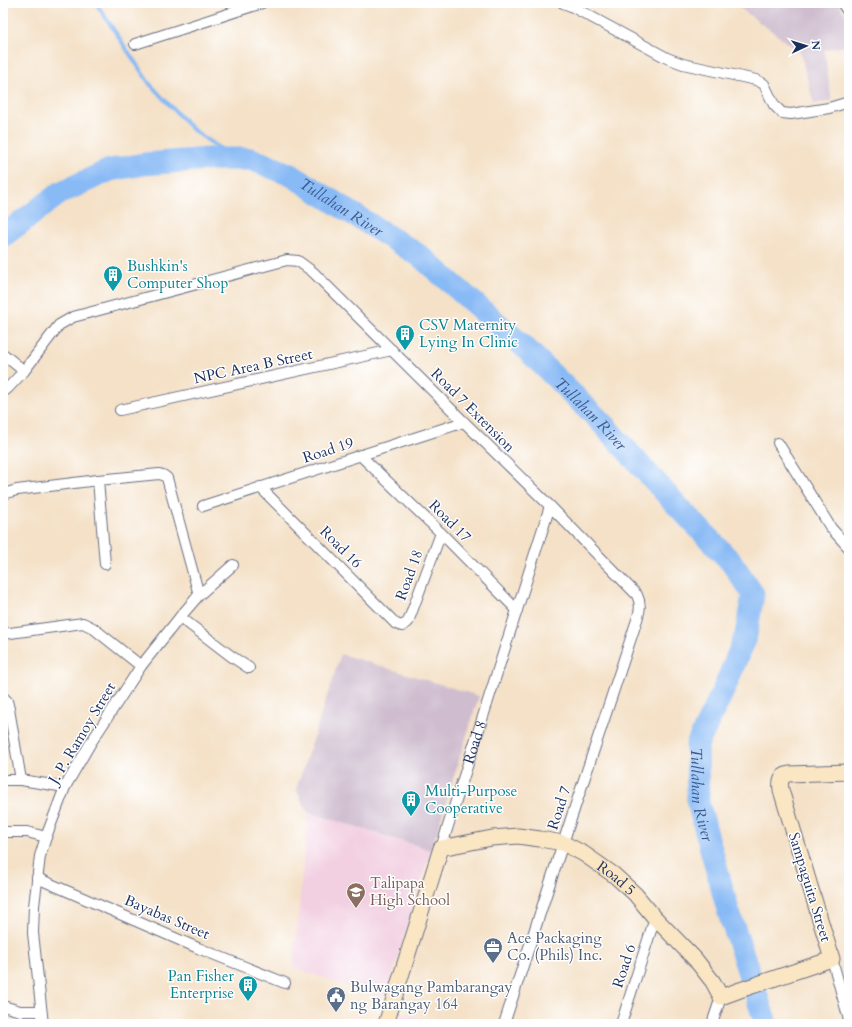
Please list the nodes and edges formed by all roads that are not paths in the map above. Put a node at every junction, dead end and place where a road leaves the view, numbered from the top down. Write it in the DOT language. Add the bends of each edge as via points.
graph roads {
  1 [pos="262,3"];
  2 [pos="562,3"];
  3 [pos="842,3"];
  4 [pos="849,13"];
  5 [pos="136,44"];
  6 [pos="849,102"];
  7 [pos="392,350"];
  8 [pos="3,354"];
  9 [pos="24,371"];
  10 [pos="3,392"];
  11 [pos="120,410"];
  12 [pos="464,422"];
  13 [pos="778,443"];
  14 [pos="360,455"];
  15 [pos="98,480"];
  16 [pos="260,487"];
  17 [pos="3,494"];
  18 [pos="202,506"];
  19 [pos="550,506"];
  20 [pos="441,533"];
  21 [pos="849,548"];
  22 [pos="105,564"];
  23 [pos="233,565"];
  24 [pos="199,595"];
  25 [pos="640,601"];
  26 [pos="517,610"];
  27 [pos="180,617"];
  28 [pos="402,626"];
  29 [pos="3,634"];
  30 [pos="142,666"];
  31 [pos="249,668"];
  32 [pos="3,697"];
  33 [pos="849,772"];
  34 [pos="3,780"];
  35 [pos="21,780"];
  36 [pos="65,787"];
  37 [pos="3,832"];
  38 [pos="46,837"];
  39 [pos="563,843"];
  40 [pos="441,848"];
  41 [pos="37,878"];
  42 [pos="655,918"];
  43 [pos="832,959"];
  44 [pos="285,983"];
  45 [pos="721,997"];
  46 [pos="3,1006"];
  47 [pos="41,1011"];
  48 [pos="849,1020"];
  49 [pos="43,1024"];
  50 [pos="386,1024"];
  51 [pos="504,1024"];
  52 [pos="621,1024"];
  53 [pos="712,1024"];
  1 -- 5 [label="street"];
  2 -- 6 [label="street" via="667,58 756,80 764,84 774,105 782,113 829,108"];
  3 -- 4 [label="street"];
  7 -- 9 [label="street, Road 7 Extension" via="313,272 298,261 287,260 73,318 58,325"];
  7 -- 11 [label="street, NPC Area B Street"];
  7 -- 12 [label="street, Road 7 Extension"];
  8 -- 9 [label="street"];
  9 -- 10 [label="street, Road 7 Extension"];
  12 -- 14 [label="street, Road 19"];
  12 -- 19 [label="street, Road 7 Extension"];
  13 -- 21 [label="street" via="831,528"];
  14 -- 16 [label="street, Road 19"];
  14 -- 20 [label="street, Road 17"];
  15 -- 17 [label="street"];
  15 -- 22 [label="street"];
  15 -- 24 [label="street" via="159,474 167,478"];
  16 -- 18 [label="street, Road 19"];
  16 -- 28 [label="street, Road 16" via="396,624"];
  19 -- 25 [label="street, Road 7 Extension"];
  19 -- 26 [label="street, Road 8"];
  20 -- 26 [label="street, Road 17"];
  20 -- 28 [label="street, Road 18" via="408,622"];
  23 -- 24 [label="street, J. P. Ramoy Street"];
  24 -- 27 [label="street, J. P. Ramoy Street"];
  25 -- 39 [label="street, Road 7" via="634,629"];
  26 -- 40 [label="street, Road 8"];
  27 -- 30 [label="street, J. P. Ramoy Street"];
  27 -- 31 [label="street"];
  29 -- 30 [label="street" via="83,623"];
  30 -- 36 [label="street, J. P. Ramoy Street"];
  32 -- 35 [label="street" via="9,708"];
  33 -- 43 [label="street, Sampaguita Street" via="789,774 785,775 780,783"];
  34 -- 35 [label="street"];
  35 -- 36 [label="street"];
  36 -- 38 [label="street, J. P. Ramoy Street"];
  37 -- 38 [label="street" via="27,832"];
  38 -- 41 [label="street, J. P. Ramoy Street"];
  39 -- 40 [label="street, Road 5" via="518,836 492,838"];
  39 -- 42 [label="street, Road 5" via="614,875 635,894"];
  39 -- 51 [label="street, Road 7"];
  40 -- 50 [label="street, Road 8"];
  41 -- 44 [label="street, Bayabas Street"];
  41 -- 47 [label="street, J. P. Ramoy Street" via="34,933"];
  42 -- 45 [label="street, Road 5" via="696,959"];
  42 -- 52 [label="street, Road 6"];
  43 -- 45 [label="street"];
  43 -- 48 [label="street, Sampaguita Street"];
  45 -- 53 [label="street"];
  46 -- 47 [label="street" via="20,1011"];
  47 -- 49 [label="street, J. P. Ramoy Street"];
}
